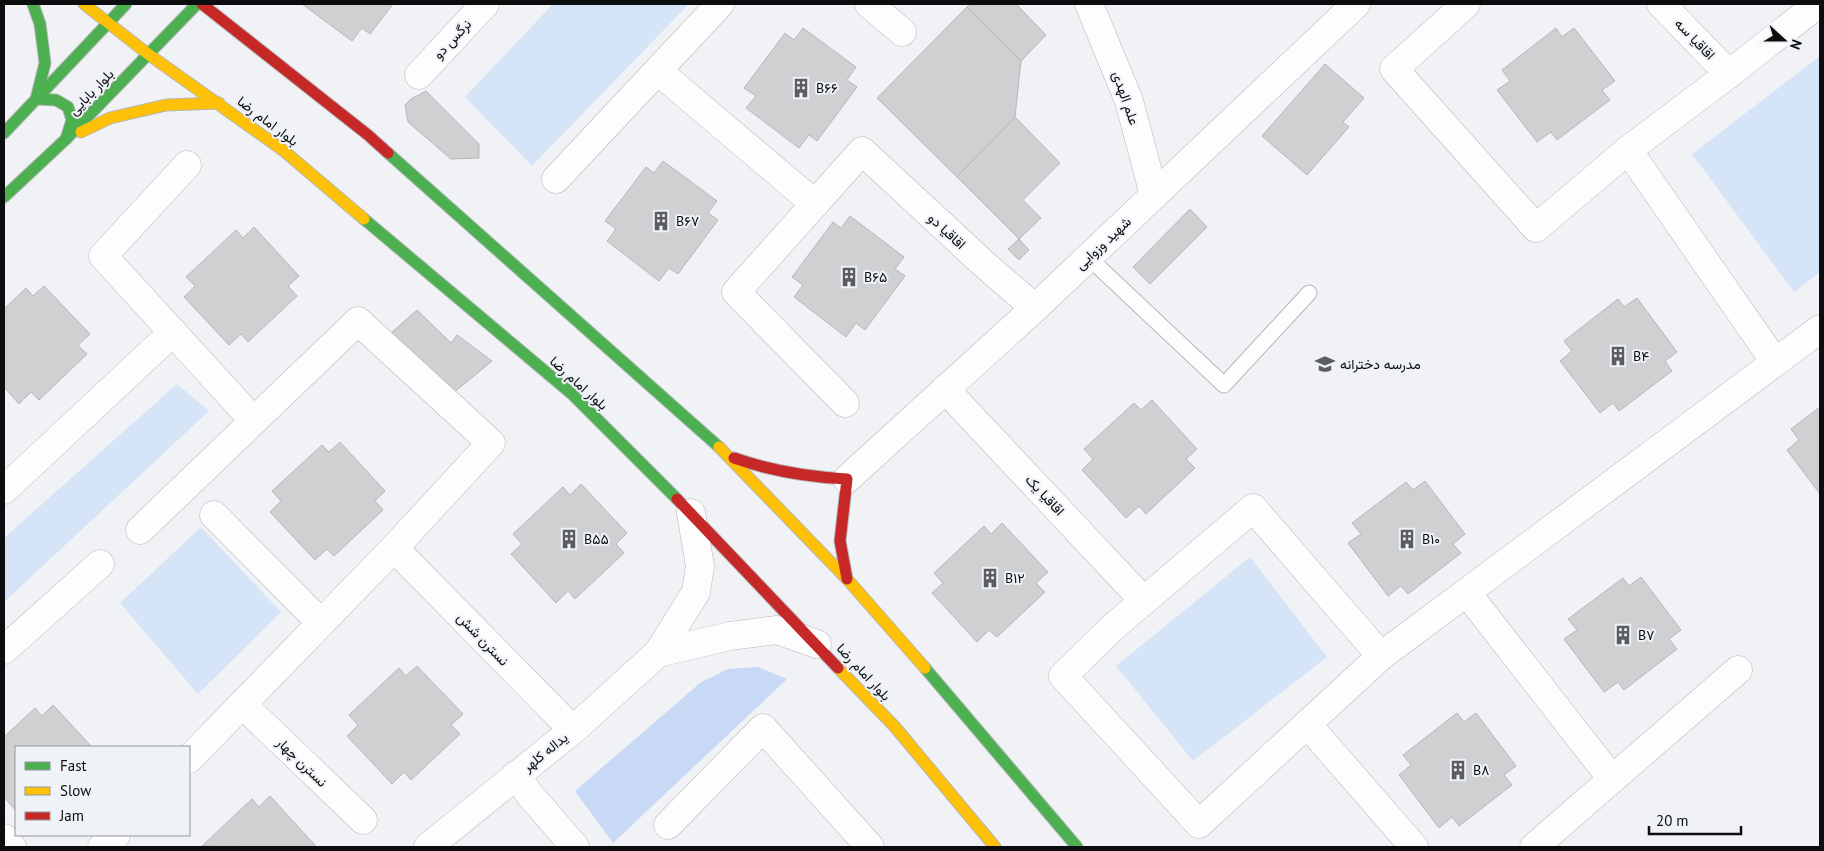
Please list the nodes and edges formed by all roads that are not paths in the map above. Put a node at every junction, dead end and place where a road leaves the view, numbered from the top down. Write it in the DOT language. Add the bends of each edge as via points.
graph roads {
  1 [pos="33,4"];
  2 [pos="84,4"];
  3 [pos="126,4"];
  4 [pos="197,4"];
  5 [pos="202,4"];
  6 [pos="485,4"];
  7 [pos="720,4"];
  8 [pos="869,4"];
  9 [pos="1089,4"];
  10 [pos="1356,4"];
  11 [pos="1466,4"];
  12 [pos="1661,4"];
  13 [pos="1817,9"];
  14 [pos="109,22"];
  15 [pos="902,32"];
  16 [pos="148,54"];
  17 [pos="658,71"];
  18 [pos="1729,74"];
  19 [pos="419,75"];
  20 [pos="36,99"];
  21 [pos="219,103"];
  22 [pos="4,133"];
  23 [pos="66,139"];
  24 [pos="1628,150"];
  25 [pos="187,165"];
  26 [pos="556,179"];
  27 [pos="1154,195"];
  28 [pos="4,198"];
  29 [pos="815,204"];
  30 [pos="1088,257"];
  31 [pos="1309,293"];
  32 [pos="1035,308"];
  33 [pos="1820,329"];
  34 [pos="173,332"];
  35 [pos="1774,362"];
  36 [pos="945,389"];
  37 [pos="845,403"];
  38 [pos="254,421"];
  39 [pos="728,455"];
  40 [pos="847,479"];
  41 [pos="4,490"];
  42 [pos="691,513"];
  43 [pos="214,515"];
  44 [pos="140,530"];
  45 [pos="394,548"];
  46 [pos="100,564"];
  47 [pos="847,579"];
  48 [pos="1467,593"];
  49 [pos="1144,601"];
  50 [pos="320,622"];
  51 [pos="817,644"];
  52 [pos="4,650"];
  53 [pos="658,653"];
  54 [pos="1382,656"];
  55 [pos="1738,670"];
  56 [pos="242,704"];
  57 [pos="1307,724"];
  58 [pos="573,730"];
  59 [pos="190,758"];
  60 [pos="516,775"];
  61 [pos="1612,779"];
  62 [pos="363,820"];
  63 [pos="668,825"];
  64 [pos="116,836"];
  65 [pos="118,836"];
  66 [pos="4,838"];
  67 [pos="12,847"];
  68 [pos="102,847"];
  69 [pos="130,847"];
  70 [pos="428,847"];
  71 [pos="575,847"];
  72 [pos="870,847"];
  73 [pos="995,847"];
  74 [pos="1077,847"];
  75 [pos="1414,847"];
  76 [pos="1534,847"];
  1 -- 20 [label="street" via="40,24 45,63"];
  2 -- 14 [label="street, بلوار امام رضا"];
  3 -- 14 [label="street"];
  4 -- 16 [label="street, بلوار بابایی"];
  5 -- 39 [label="street" via="368,135"];
  6 -- 19 [label="street, نرگس دو"];
  7 -- 17 [label="street"];
  8 -- 15 [label="street"];
  9 -- 27 [label="street, علم الهدی" via="1130,101"];
  10 -- 27 [label="street, شهید وزوایی"];
  11 -- 24 [label="street" via="1394,69 1536,228"];
  12 -- 18 [label="street, اقاقیا سه"];
  13 -- 18 [label="street"];
  14 -- 16 [label="street, بلوار امام رضا"];
  14 -- 20 [label="street"];
  16 -- 21 [label="street, بلوار امام رضا"];
  16 -- 23 [label="street, بلوار بابایی"];
  17 -- 26 [label="street"];
  17 -- 29 [label="street"];
  18 -- 24 [label="street"];
  20 -- 22 [label="street"];
  20 -- 23 [label="street" via="61,100 70,108 72,118"];
  21 -- 23 [label="street" via="166,105 110,118"];
  21 -- 42 [label="street, بلوار امام رضا" via="284,151 572,394"];
  23 -- 28 [label="street, بلوار بابایی"];
  24 -- 35 [label="street"];
  25 -- 34 [label="street" via="103,256"];
  27 -- 30 [label="street, شهید وزوایی"];
  29 -- 32 [label="street, اقاقیا دو" via="862,152"];
  29 -- 37 [label="street" via="736,292"];
  30 -- 31 [label="lane" via="1224,385"];
  30 -- 32 [label="street, شهید وزوایی"];
  32 -- 36 [label="street, شهید وزوایی"];
  33 -- 35 [label="street"];
  34 -- 38 [label="street"];
  34 -- 41 [label="street"];
  35 -- 48 [label="street"];
  36 -- 40 [label="street, شهید وزوایی"];
  36 -- 49 [label="street, اقاقیا یک"];
  38 -- 44 [label="street"];
  38 -- 45 [label="street" via="358,321 491,443"];
  39 -- 40 [label="street" via="777,472"];
  39 -- 47 [label="street"];
  40 -- 47 [label="street" via="840,541"];
  42 -- 51 [label="street, بلوار امام رضا"];
  42 -- 53 [label="street, یداله کلهر" via="700,566 696,592"];
  43 -- 50 [label="street"];
  45 -- 50 [label="street"];
  45 -- 58 [label="street, نسترن شش"];
  46 -- 52 [label="street"];
  47 -- 74 [label="street"];
  48 -- 54 [label="street"];
  48 -- 61 [label="street"];
  49 -- 54 [label="street" via="1253,508"];
  49 -- 57 [label="street" via="1063,676 1199,824"];
  50 -- 56 [label="street"];
  51 -- 53 [label="street, یداله کلهر" via="777,630 730,636"];
  51 -- 73 [label="street, بلوار امام رضا" via="895,727"];
  53 -- 58 [label="street, یداله کلهر"];
  54 -- 57 [label="street"];
  55 -- 61 [label="street"];
  56 -- 59 [label="street"];
  56 -- 62 [label="street, نسترن چهار"];
  57 -- 75 [label="street"];
  58 -- 60 [label="street, یداله کلهر"];
  60 -- 70 [label="street, یداله کلهر"];
  60 -- 71 [label="street"];
  61 -- 76 [label="street"];
  63 -- 72 [label="street" via="763,728"];
  64 -- 68 [label="street"];
  65 -- 69 [label="street"];
  66 -- 67 [label="street"];
}
